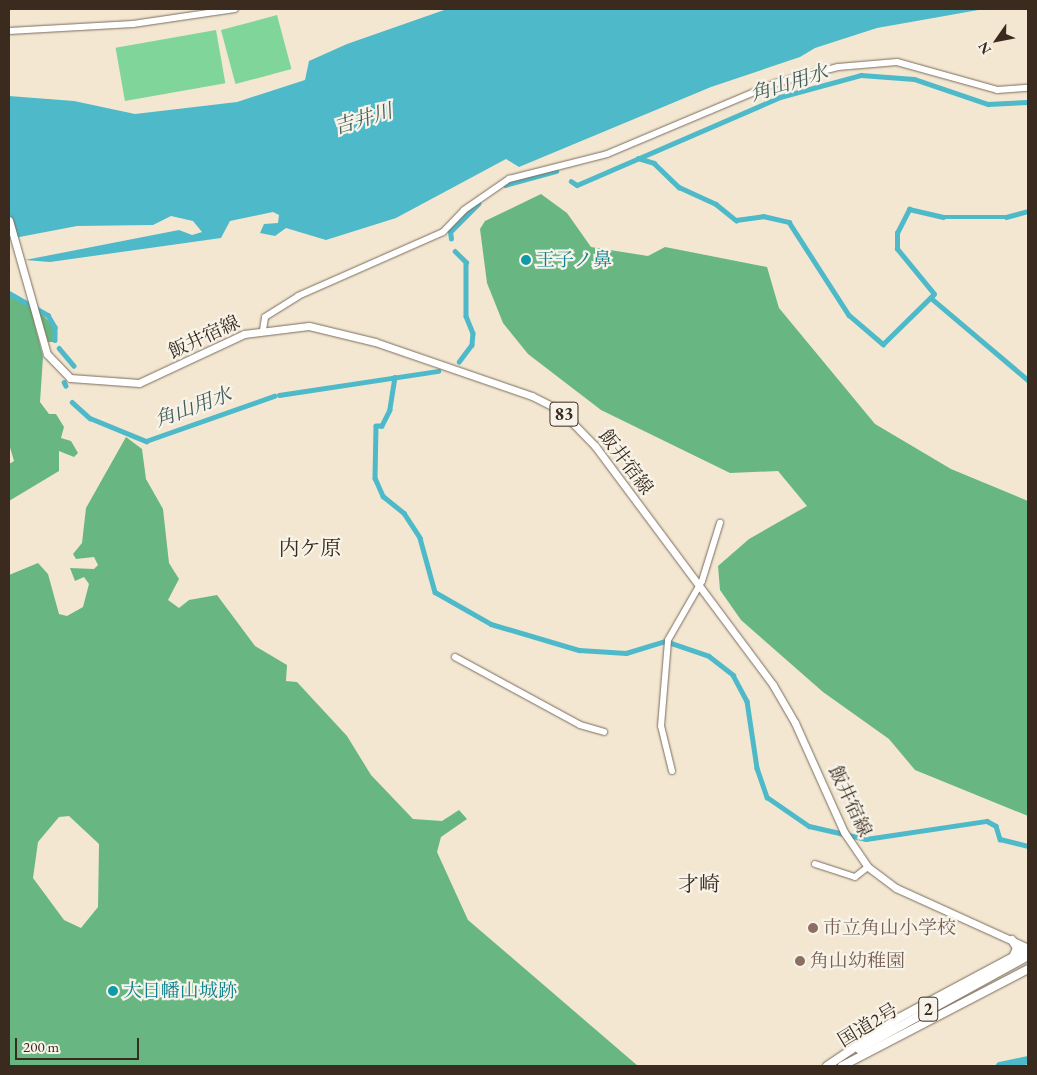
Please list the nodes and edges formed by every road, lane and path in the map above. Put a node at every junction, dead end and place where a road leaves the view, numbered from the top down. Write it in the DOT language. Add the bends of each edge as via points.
graph roads {
  1 [pos="235,9"];
  2 [pos="9,32"];
  3 [pos="1028,88"];
  4 [pos="9,220"];
  5 [pos="263,330"];
  6 [pos="720,523"];
  7 [pos="699,587"];
  8 [pos="455,657"];
  9 [pos="604,732"];
  10 [pos="672,771"];
  11 [pos="815,864"];
  12 [pos="868,867"];
  13 [pos="1012,940"];
  14 [pos="1028,948"];
  15 [pos="1014,955"];
  16 [pos="1028,956"];
  17 [pos="1028,969"];
  18 [pos="826,1066"];
  19 [pos="831,1066"];
  20 [pos="842,1066"];
  1 -- 2 [label="street" via="133,24"];
  3 -- 5 [label="street" via="997,90 897,62 838,66 776,83 607,154 509,179 464,210 443,232 298,296 265,317"];
  4 -- 5 [label="main road, 飯井宿線 / 83" via="47,354 60,373 78,381 139,383 222,343"];
  5 -- 7 [label="main road, 飯井宿線 / 83" via="309,326 348,333 546,402 585,434"];
  6 -- 7 [label="street"];
  7 -- 10 [label="street" via="672,626 666,653 661,726"];
  7 -- 12 [label="main road, 飯井宿線 / 83" via="785,704 844,832"];
  8 -- 9 [label="street" via="580,725"];
  11 -- 12 [label="street" via="855,878"];
  12 -- 13 [label="main road, 飯井宿線 / 83" via="896,888"];
  13 -- 14 [label="main road, 飯井宿線 / 83"];
  13 -- 15 [label="highway" via="1017,948"];
  14 -- 15 [label="highway"];
  15 -- 18 [label="highway" via="922,1004"];
  16 -- 19 [label="highway, 国道2号 / 2"];
  17 -- 20 [label="highway"];
}
